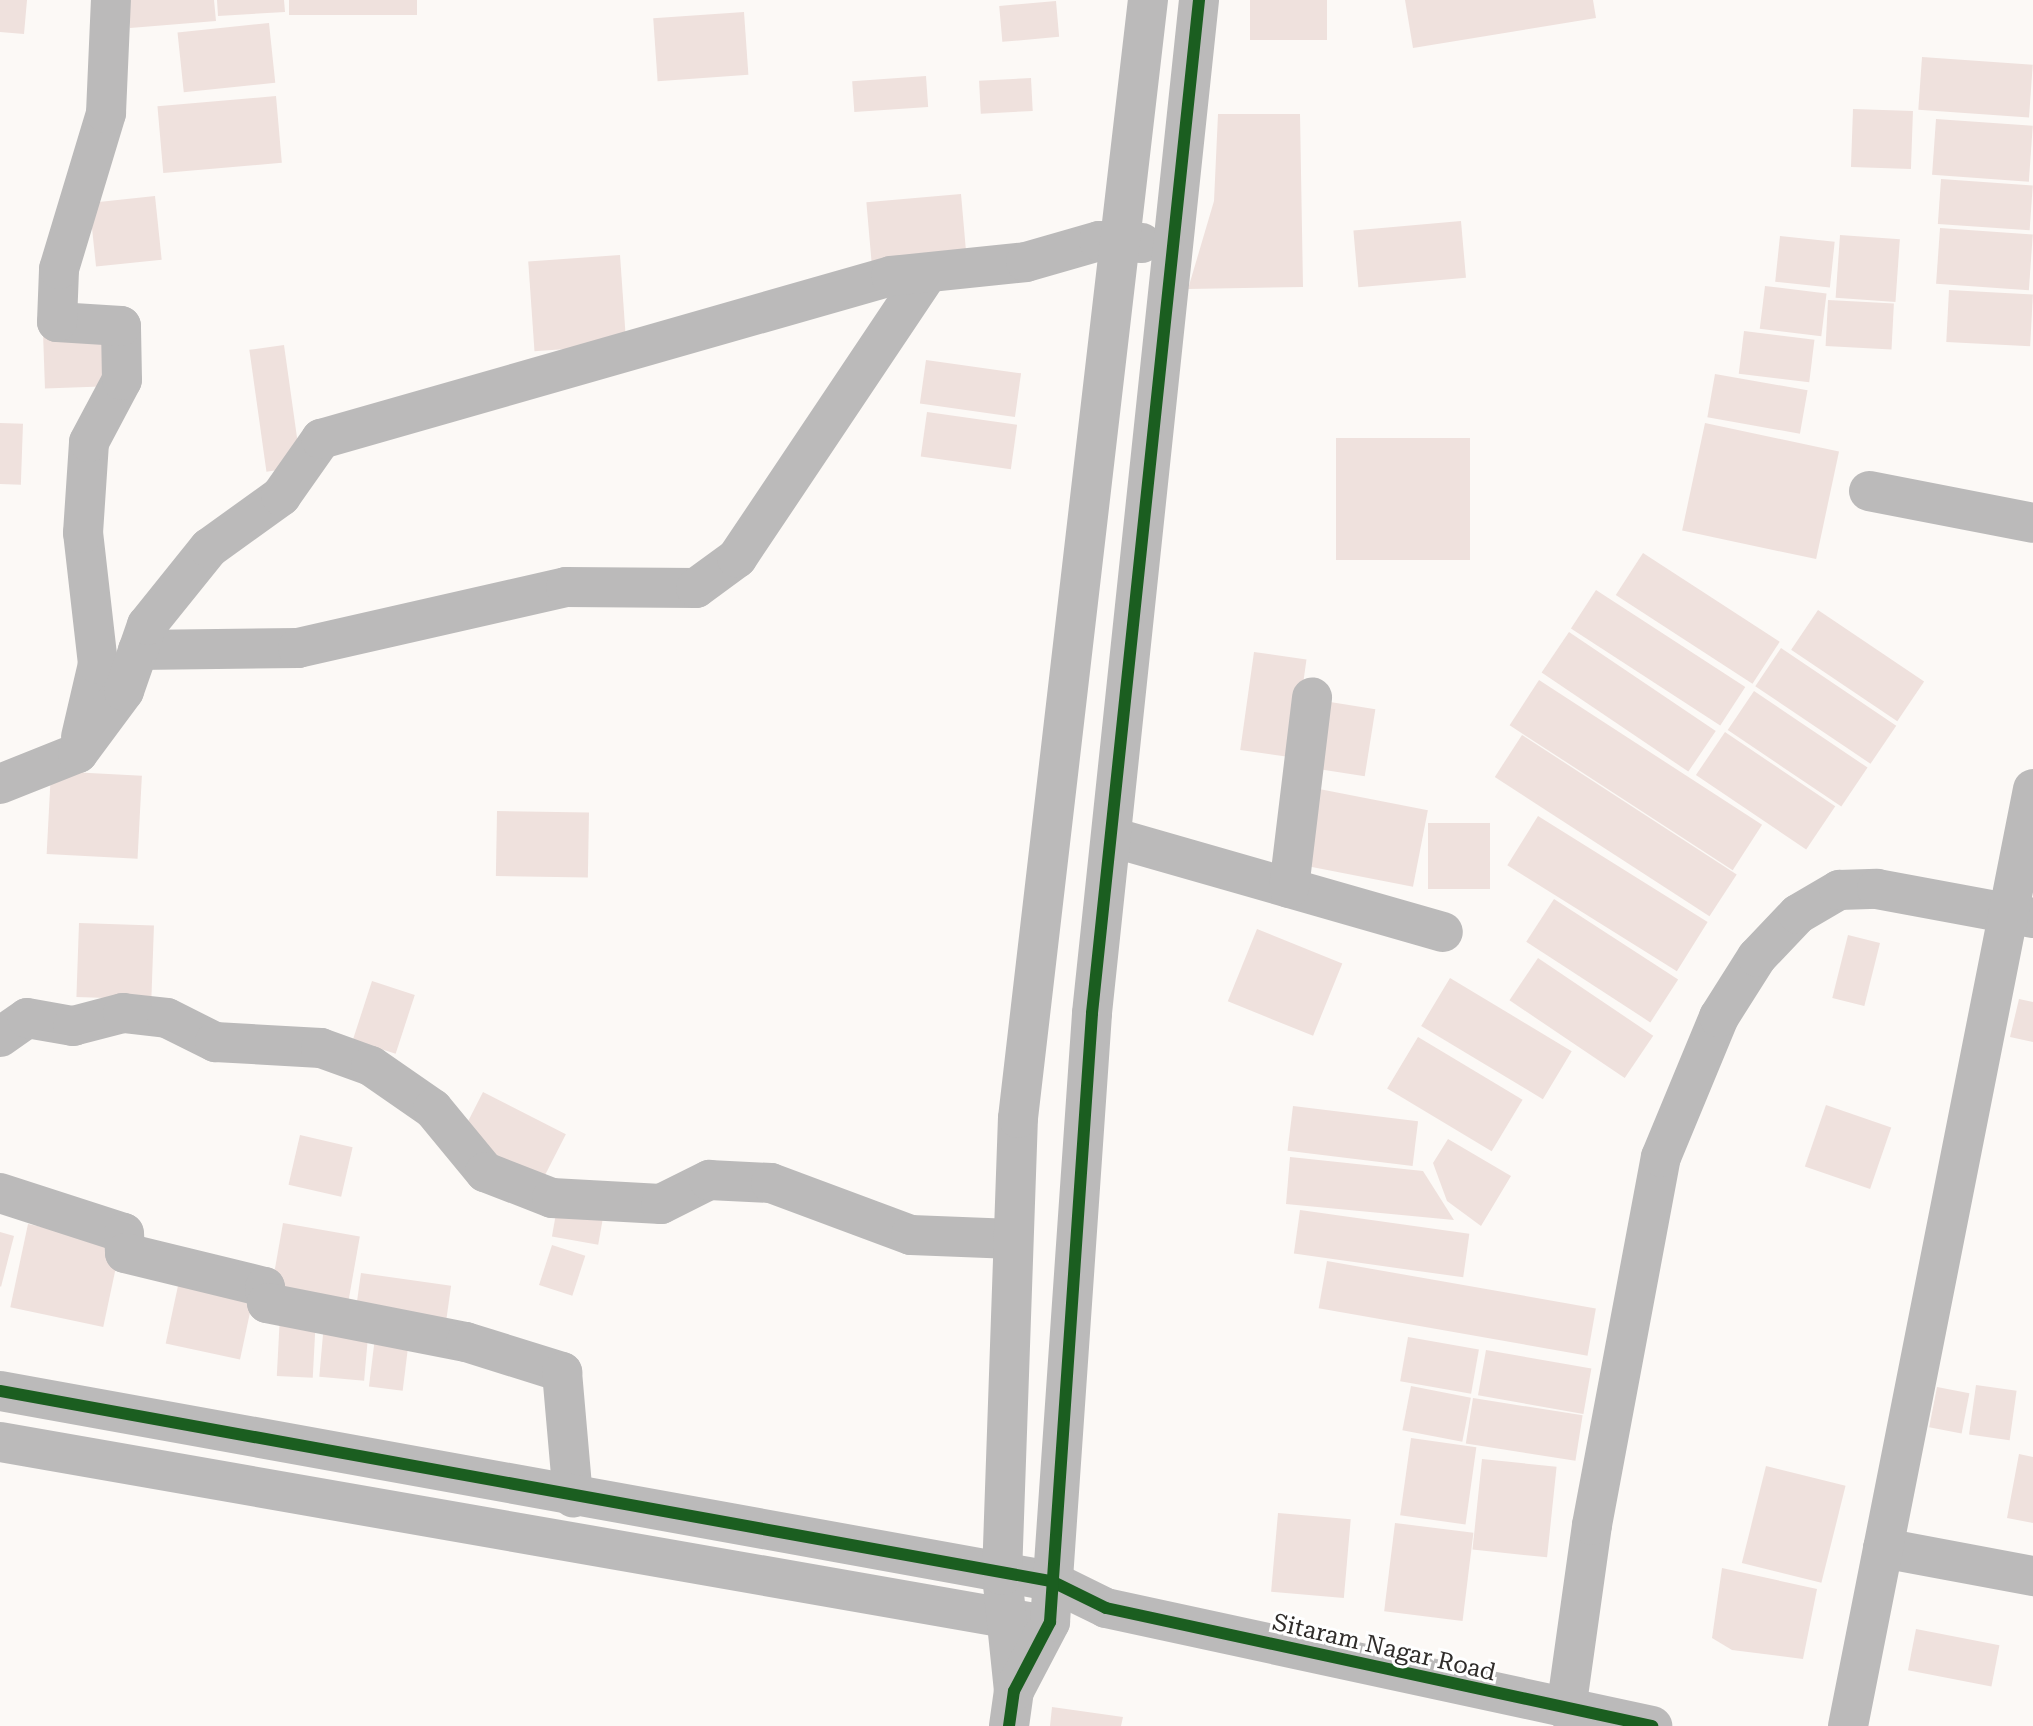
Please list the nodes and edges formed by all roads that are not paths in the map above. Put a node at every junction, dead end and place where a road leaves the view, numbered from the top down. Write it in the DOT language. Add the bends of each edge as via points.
graph roads {
  1 [pos="111,0"];
  2 [pos="1148,0"];
  3 [pos="1199,0"];
  4 [pos="1116,241"];
  5 [pos="1171,246"];
  6 [pos="925,277"];
  7 [pos="1869,491"];
  8 [pos="2033,523"];
  9 [pos="138,650"];
  10 [pos="1312,697"];
  11 [pos="78,753"];
  12 [pos="0,784"];
  13 [pos="2033,789"];
  14 [pos="1115,838"];
  15 [pos="1289,888"];
  16 [pos="2021,916"];
  17 [pos="1040,917"];
  18 [pos="1104,924"];
  19 [pos="1443,932"];
  20 [pos="0,1037"];
  21 [pos="0,1193"];
  22 [pos="1013,1239"];
  23 [pos="0,1391"];
  24 [pos="0,1442"];
  25 [pos="573,1498"];
  26 [pos="1883,1548"];
  27 [pos="1002,1575"];
  28 [pos="2033,1576"];
  29 [pos="1051,1581"];
  30 [pos="1106,1608"];
  31 [pos="1002,1622"];
  32 [pos="1050,1622"];
  33 [pos="1012,1708"];
  34 [pos="1547,1714"];
  35 [pos="1652,1726"];
  36 [pos="1848,1726"];
  1 -- 11 [label="street" via="106,113 59,269 57,322 121,326 122,380 89,442 83,533 98,664"];
  2 -- 4 [label="street"];
  3 -- 5 [label="street"];
  4 -- 5 [label="street"];
  4 -- 6 [label="street"];
  4 -- 17 [label="street"];
  5 -- 14 [label="street"];
  6 -- 9 [label="street" via="875,280 321,439 281,496 209,548 147,625"];
  6 -- 9 [label="street" via="737,558 696,588 566,587 298,648"];
  7 -- 8 [label="street"];
  9 -- 11 [label="street" via="124,691"];
  10 -- 15 [label="street"];
  11 -- 12 [label="street"];
  13 -- 16 [label="street"];
  14 -- 15 [label="street"];
  14 -- 18 [label="street"];
  15 -- 19 [label="street"];
  16 -- 26 [label="street"];
  16 -- 34 [label="street" via="1877,889 1839,890 1798,914 1757,957 1719,1017 1661,1157 1592,1525"];
  17 -- 18 [label="street"];
  17 -- 22 [label="street"];
  18 -- 29 [label="street"];
  20 -- 22 [label="street" via="27,1018 73,1026 123,1013 167,1018 215,1042 321,1048 371,1066 433,1109 485,1172 552,1198 661,1204 709,1180 771,1183 911,1235"];
  21 -- 25 [label="street" via="124,1233 125,1253 265,1287 267,1303 466,1342 562,1372"];
  22 -- 27 [label="street"];
  23 -- 25 [label="street"];
  24 -- 31 [label="street"];
  25 -- 27 [label="street"];
  26 -- 28 [label="street"];
  26 -- 36 [label="street"];
  27 -- 29 [label="street"];
  27 -- 31 [label="street"];
  29 -- 30 [label="street"];
  29 -- 32 [label="street"];
  30 -- 32 [label="street"];
  30 -- 34 [label="street, Sitaram Nagar Road"];
  31 -- 32 [label="street"];
  31 -- 33 [label="street"];
  32 -- 33 [label="street"];
  34 -- 35 [label="street, Sitaram Nagar Road"];
}
